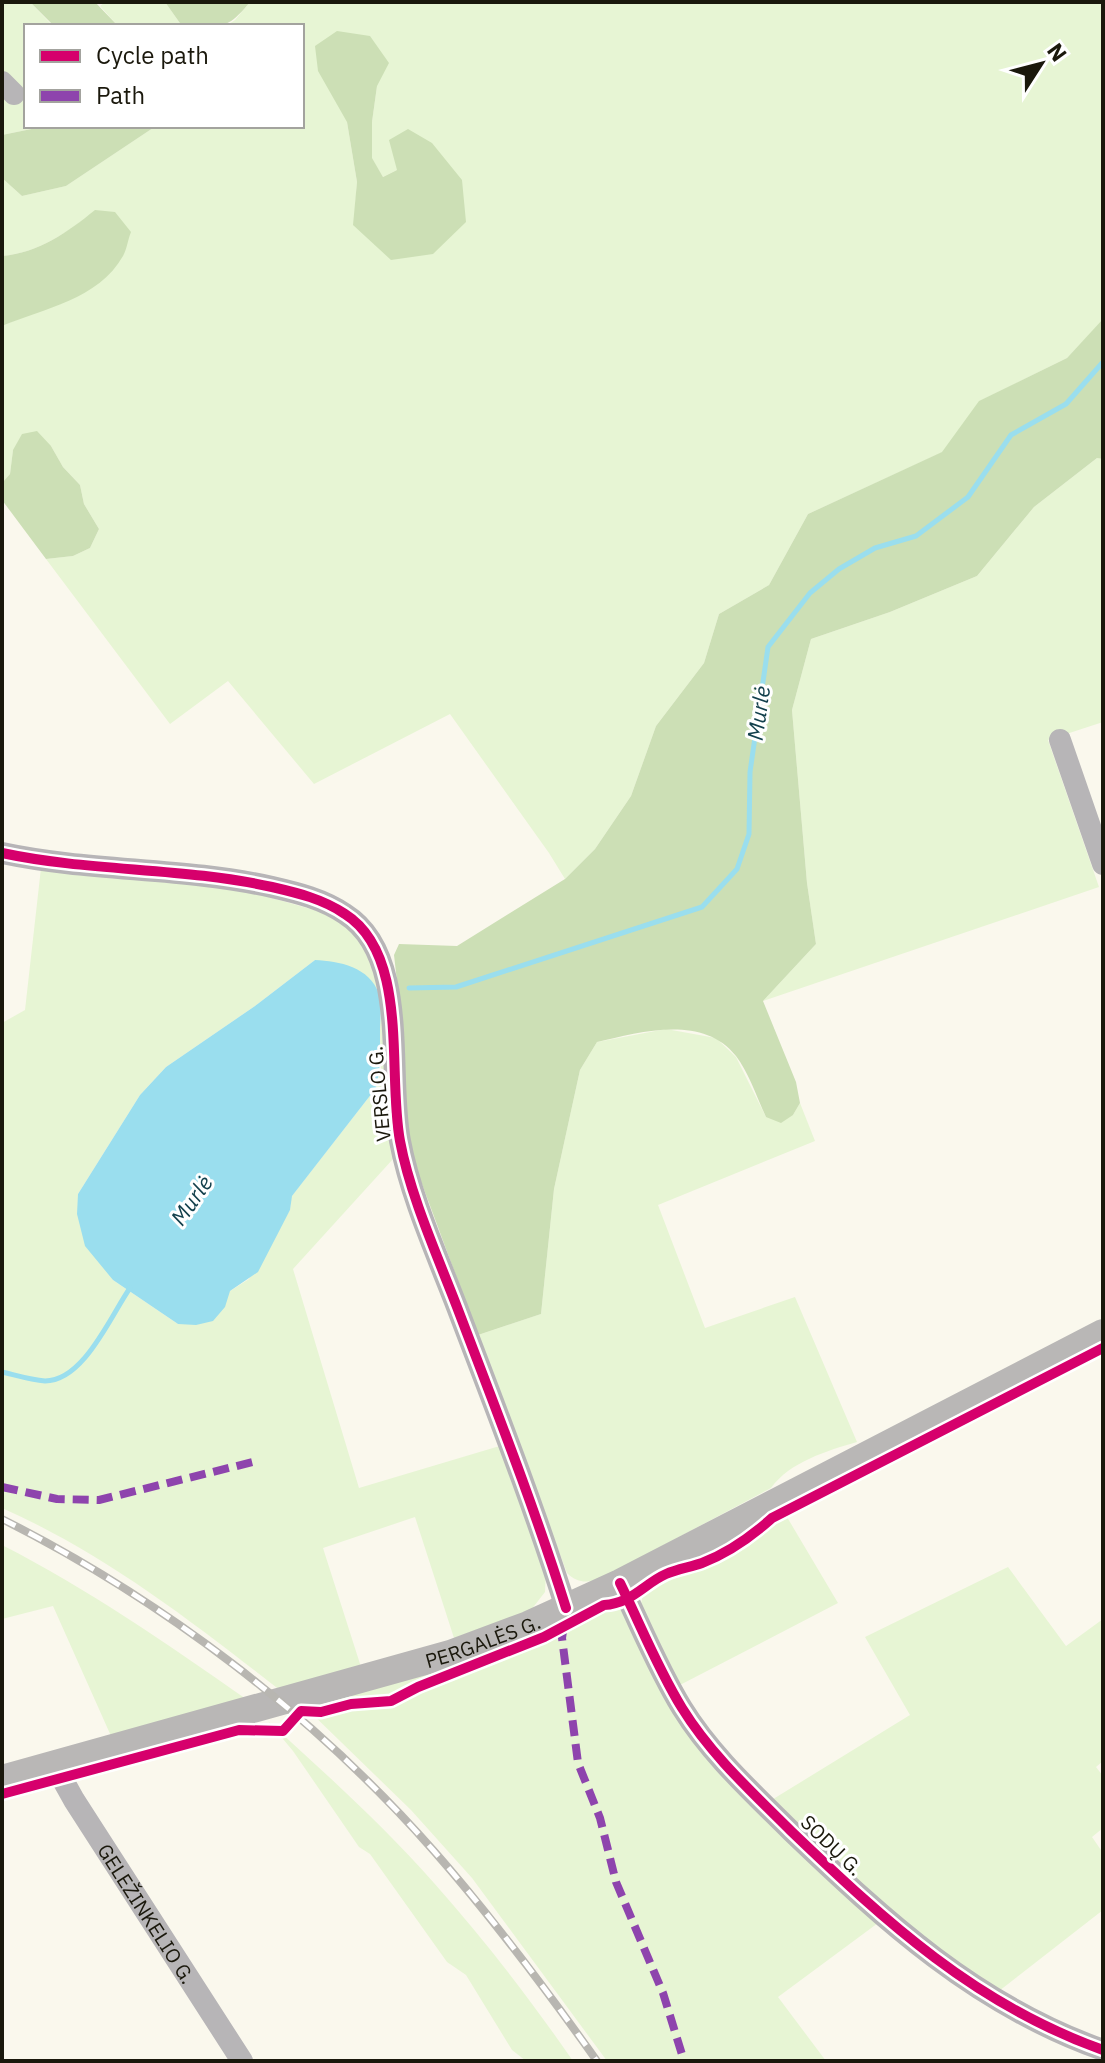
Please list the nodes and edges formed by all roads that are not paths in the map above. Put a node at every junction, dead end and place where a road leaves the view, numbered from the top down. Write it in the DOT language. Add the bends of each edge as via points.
graph roads {
  1 [pos="1060,740"];
  2 [pos="2,853"];
  3 [pos="1103,864"];
  4 [pos="1103,1333"];
  5 [pos="620,1583"];
  6 [pos="566,1608"];
  7 [pos="54,1764"];
  8 [pos="2,1779"];
  9 [pos="1103,2050"];
  10 [pos="242,2061"];
  1 -- 3 [label="street"];
  2 -- 6 [label="street, VERSLO G." via="233,878 308,896 348,915 368,934 381,958 390,997 401,1145"];
  4 -- 5 [label="main road, PERGALĖS G."];
  5 -- 6 [label="main road, PERGALĖS G."];
  5 -- 9 [label="street, SODŲ G." via="689,1718 727,1766 817,1855 941,1964 1006,2004"];
  6 -- 7 [label="main road, PERGALĖS G." via="450,1654"];
  7 -- 8 [label="main road, PERGALĖS G."];
  7 -- 10 [label="street, GELEŽINKELIO G."];
}
